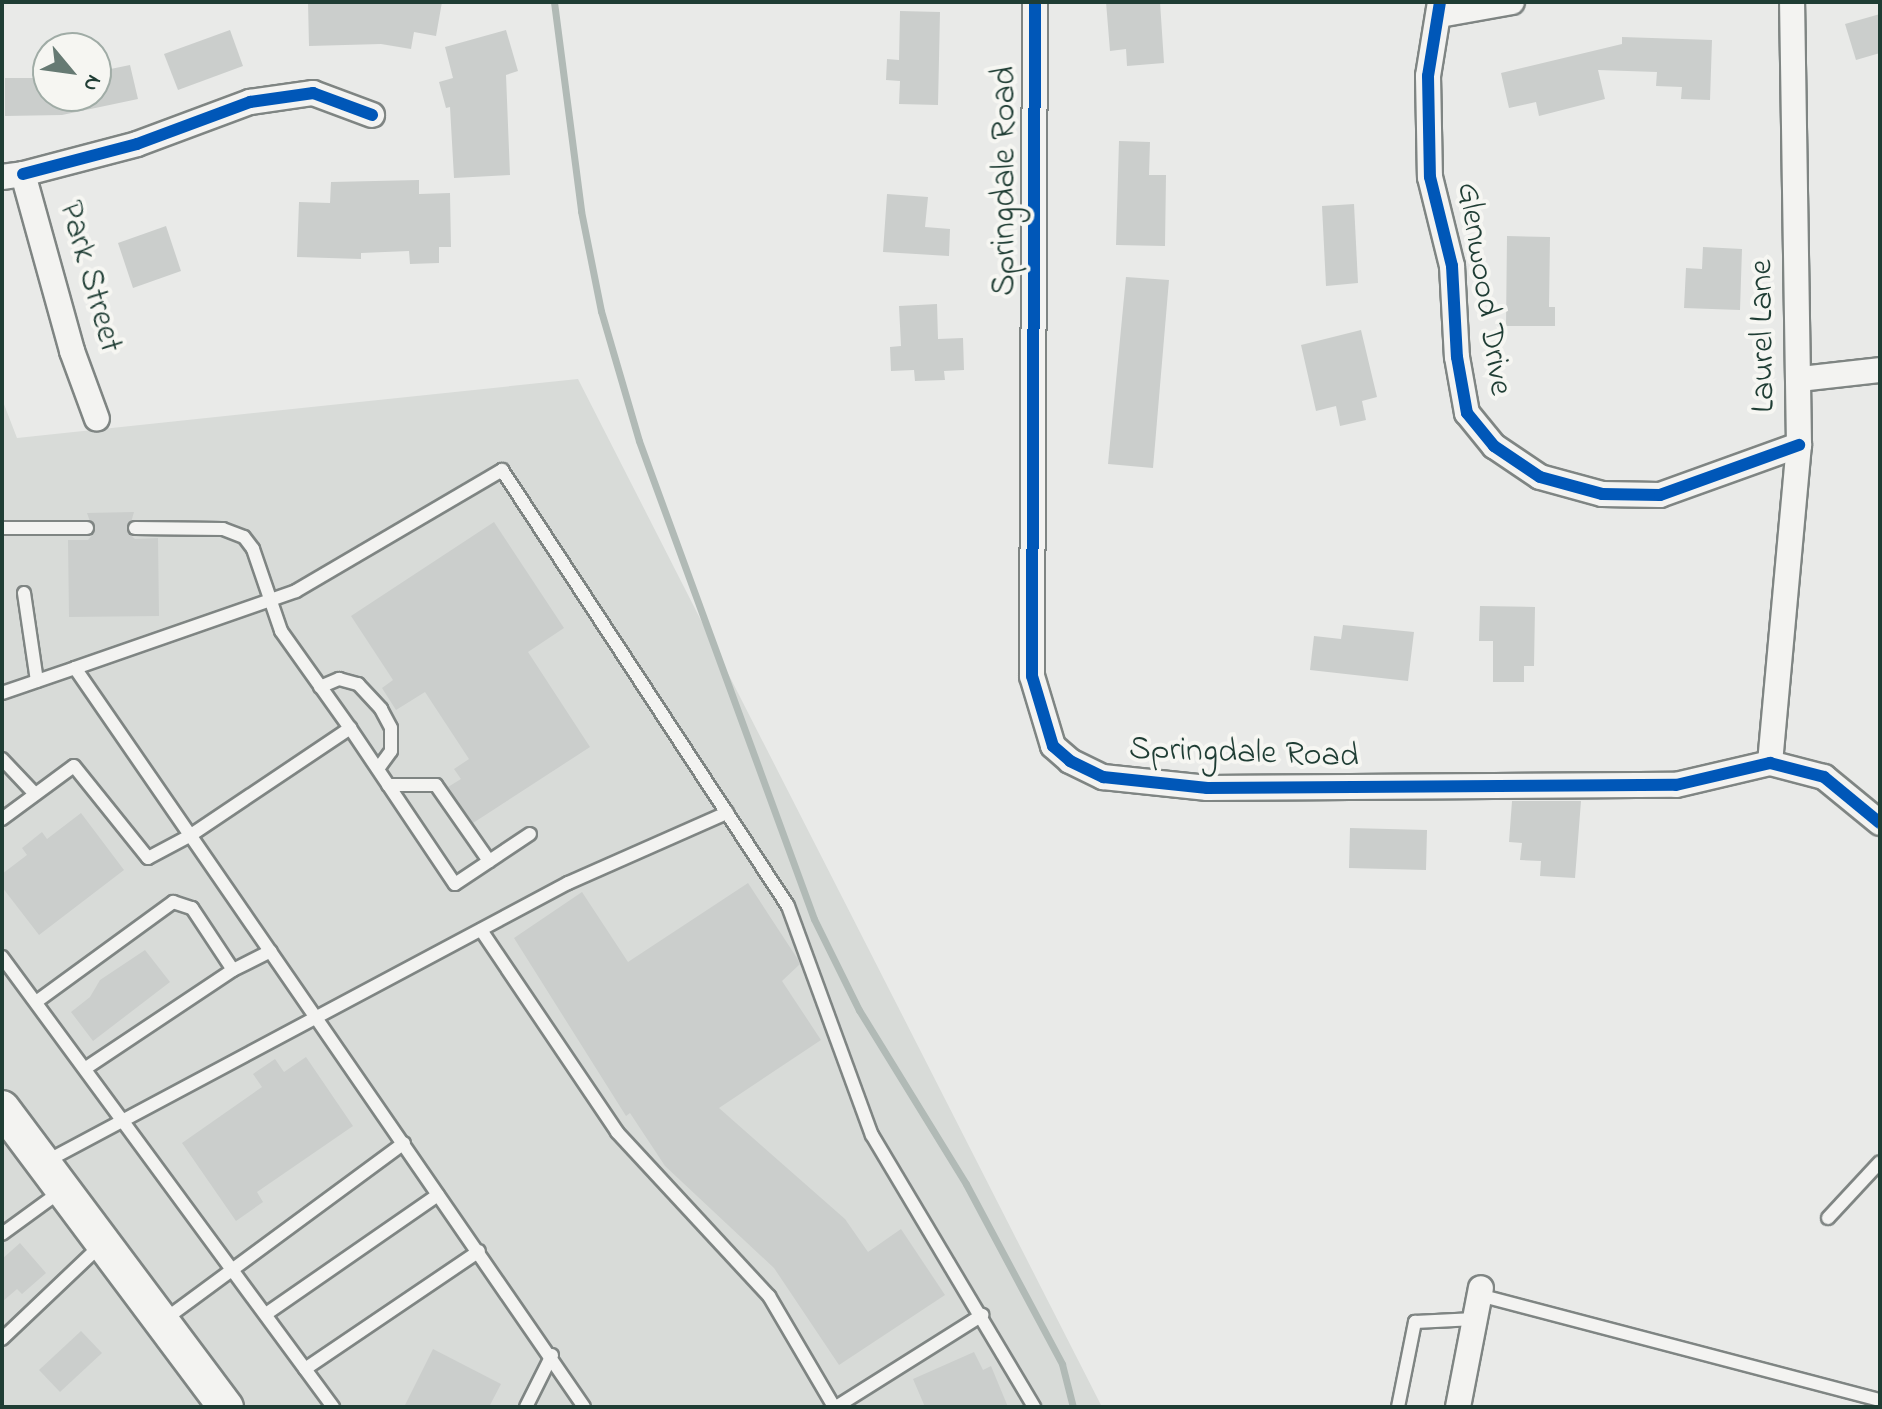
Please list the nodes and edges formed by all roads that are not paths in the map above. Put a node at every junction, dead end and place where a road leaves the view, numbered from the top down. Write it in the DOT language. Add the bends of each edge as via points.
graph roads {
  1 [pos="1035,2"];
  2 [pos="1512,2"];
  3 [pos="1792,2"];
  4 [pos="1440,8"];
  5 [pos="372,115"];
  6 [pos="13,176"];
  7 [pos="1880,370"];
  8 [pos="1800,379"];
  9 [pos="97,419"];
  10 [pos="1799,445"];
  11 [pos="2,528"];
  12 [pos="87,528"];
  13 [pos="135,528"];
  14 [pos="24,593"];
  15 [pos="267,600"];
  16 [pos="75,668"];
  17 [pos="37,681"];
  18 [pos="320,687"];
  19 [pos="2,693"];
  20 [pos="350,728"];
  21 [pos="2,759"];
  22 [pos="1770,763"];
  23 [pos="378,769"];
  24 [pos="388,785"];
  25 [pos="34,793"];
  26 [pos="727,813"];
  27 [pos="2,819"];
  28 [pos="1880,823"];
  29 [pos="530,834"];
  30 [pos="191,835"];
  31 [pos="489,861"];
  32 [pos="481,930"];
  33 [pos="271,951"];
  34 [pos="4,963"];
  35 [pos="233,970"];
  36 [pos="36,1002"];
  37 [pos="318,1019"];
  38 [pos="86,1068"];
  39 [pos="2,1108"];
  40 [pos="125,1122"];
  41 [pos="404,1143"];
  42 [pos="1880,1162"];
  43 [pos="54,1176"];
  44 [pos="438,1195"];
  45 [pos="1828,1218"];
  46 [pos="2,1234"];
  47 [pos="103,1243"];
  48 [pos="479,1251"];
  49 [pos="231,1267"];
  50 [pos="1478,1301"];
  51 [pos="266,1314"];
  52 [pos="982,1315"];
  53 [pos="162,1322"];
  54 [pos="2,1339"];
  55 [pos="552,1355"];
  56 [pos="305,1369"];
  57 [pos="1880,1400"];
  58 [pos="226,1407"];
  59 [pos="333,1407"];
  60 [pos="526,1407"];
  61 [pos="584,1407"];
  62 [pos="835,1407"];
  63 [pos="1034,1407"];
  64 [pos="1398,1407"];
  65 [pos="1458,1407"];
  1 -- 22 [label="street, Springdale Road" via="1032,676 1053,746 1103,777 1207,788 1676,785"];
  2 -- 4 [label="street"];
  3 -- 8 [label="street, Laurel Lane"];
  4 -- 10 [label="street, Glenwood Drive" via="1428,76 1430,177 1452,266 1457,357 1467,413 1494,446 1540,477 1602,494 1660,495"];
  5 -- 6 [label="street" via="313,93 250,102 137,144"];
  6 -- 9 [label="street, Park Street" via="48,247 72,351"];
  7 -- 8 [label="street"];
  8 -- 10 [label="street, Laurel Lane"];
  10 -- 22 [label="street, Laurel Lane"];
  11 -- 12 [label="lane"];
  13 -- 15 [label="lane" via="223,529 244,537 253,549"];
  14 -- 17 [label="lane"];
  15 -- 16 [label="lane"];
  15 -- 18 [label="lane"];
  15 -- 26 [label="lane" via="296,591 502,470"];
  16 -- 17 [label="lane"];
  16 -- 30 [label="lane"];
  17 -- 19 [label="lane"];
  18 -- 20 [label="lane"];
  18 -- 23 [label="lane" via="339,679 358,684 381,709 391,728 391,751"];
  20 -- 23 [label="lane"];
  20 -- 30 [label="lane"];
  21 -- 25 [label="lane"];
  22 -- 28 [label="street, Springdale Road" via="1824,777"];
  23 -- 24 [label="lane"];
  24 -- 31 [label="lane" via="436,785"];
  24 -- 31 [label="lane" via="455,884"];
  25 -- 27 [label="lane"];
  25 -- 30 [label="lane" via="74,766 148,858"];
  26 -- 32 [label="lane" via="568,883"];
  26 -- 52 [label="lane" via="788,906 872,1135"];
  29 -- 31 [label="lane"];
  30 -- 33 [label="lane"];
  32 -- 37 [label="lane"];
  32 -- 62 [label="lane" via="617,1132 769,1296"];
  33 -- 35 [label="lane"];
  33 -- 37 [label="lane"];
  34 -- 36 [label="lane"];
  35 -- 36 [label="lane" via="192,908 173,902"];
  35 -- 38 [label="lane"];
  36 -- 38 [label="lane"];
  37 -- 40 [label="lane"];
  37 -- 41 [label="lane"];
  38 -- 40 [label="lane"];
  39 -- 43 [label="main road"];
  40 -- 43 [label="lane"];
  40 -- 49 [label="lane"];
  41 -- 44 [label="lane"];
  41 -- 49 [label="lane"];
  42 -- 45 [label="lane"];
  43 -- 46 [label="lane"];
  43 -- 47 [label="main road"];
  44 -- 48 [label="lane"];
  44 -- 51 [label="lane"];
  47 -- 53 [label="main road"];
  47 -- 54 [label="lane"];
  48 -- 55 [label="lane"];
  48 -- 56 [label="lane"];
  49 -- 51 [label="lane"];
  49 -- 53 [label="lane"];
  50 -- 57 [label="lane"];
  50 -- 64 [label="lane" via="1415,1322"];
  50 -- 65 [label="street"];
  51 -- 56 [label="lane"];
  52 -- 62 [label="lane"];
  52 -- 63 [label="lane"];
  53 -- 58 [label="main road"];
  55 -- 60 [label="lane"];
  55 -- 61 [label="lane"];
  56 -- 59 [label="lane"];
}
